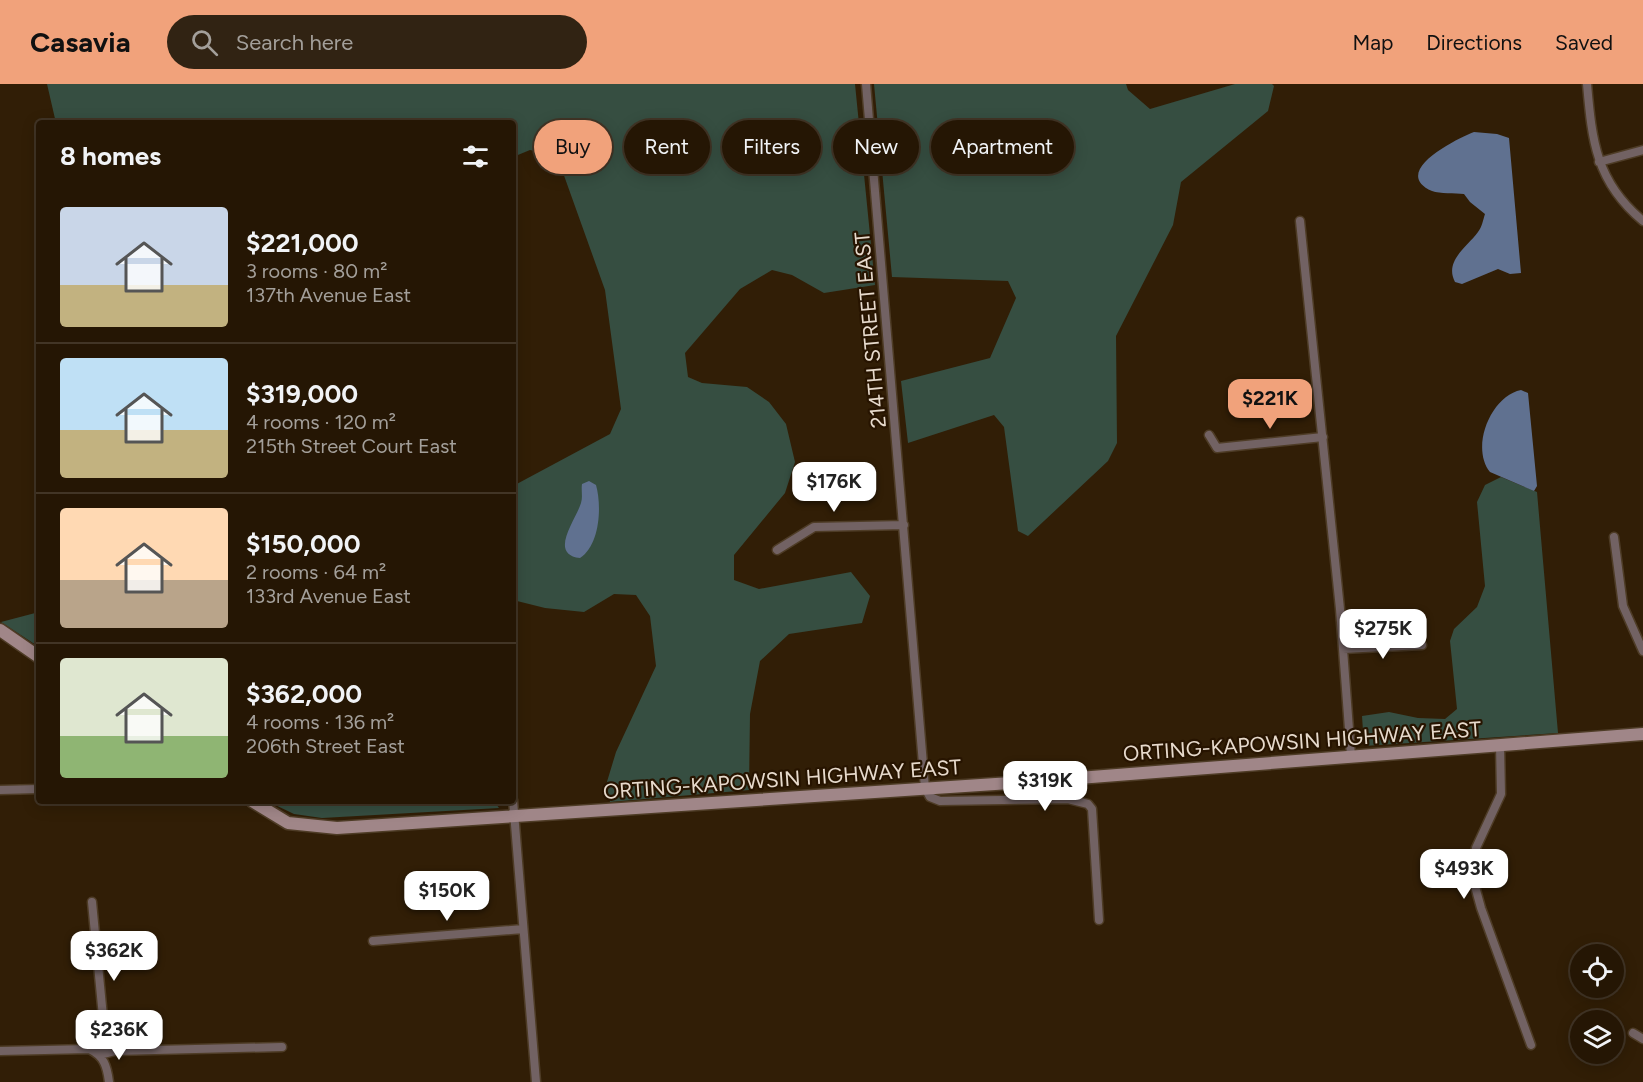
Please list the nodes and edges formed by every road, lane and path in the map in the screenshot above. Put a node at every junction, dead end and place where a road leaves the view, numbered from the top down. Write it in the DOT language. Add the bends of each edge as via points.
graph roads {
  1 [pos="866,84"];
  2 [pos="1587,84"];
  3 [pos="1643,150"];
  4 [pos="1599,162"];
  5 [pos="1300,221"];
  6 [pos="1643,221"];
  7 [pos="1209,435"];
  8 [pos="1323,437"];
  9 [pos="904,525"];
  10 [pos="1614,537"];
  11 [pos="777,550"];
  12 [pos="0,630"];
  13 [pos="1422,645"];
  14 [pos="1343,649"];
  15 [pos="1643,651"];
  16 [pos="36,655"];
  17 [pos="1643,734"];
  18 [pos="1500,745"];
  19 [pos="1351,756"];
  20 [pos="925,788"];
  21 [pos="36,789"];
  22 [pos="0,790"];
  23 [pos="257,804"];
  24 [pos="513,804"];
  25 [pos="514,817"];
  26 [pos="92,902"];
  27 [pos="1099,920"];
  28 [pos="523,929"];
  29 [pos="373,941"];
  30 [pos="1634,1033"];
  31 [pos="1643,1039"];
  32 [pos="1531,1045"];
  33 [pos="282,1047"];
  34 [pos="0,1051"];
  35 [pos="99,1055"];
  36 [pos="109,1082"];
  37 [pos="536,1082"];
  1 -- 9 [label="street, 214TH STREET EAST"];
  2 -- 4 [label="street"];
  3 -- 4 [label="street"];
  4 -- 6 [label="street" via="1612,189"];
  5 -- 8 [label="street"];
  7 -- 8 [label="street" via="1217,448"];
  8 -- 14 [label="street"];
  9 -- 11 [label="street" via="814,527"];
  9 -- 20 [label="street, 214TH STREET EAST"];
  10 -- 15 [label="street" via="1623,606"];
  12 -- 16 [label="main road"];
  13 -- 14 [label="street"];
  14 -- 19 [label="street"];
  17 -- 18 [label="main road, ORTING-KAPOWSIN HIGHWAY EAST"];
  18 -- 19 [label="main road, ORTING-KAPOWSIN HIGHWAY EAST"];
  18 -- 32 [label="street" via="1500,794 1476,848 1473,879"];
  19 -- 20 [label="main road, ORTING-KAPOWSIN HIGHWAY EAST"];
  20 -- 25 [label="main road, ORTING-KAPOWSIN HIGHWAY EAST"];
  20 -- 27 [label="street" via="930,797 940,801 1068,799 1088,804 1092,809"];
  21 -- 22 [label="street"];
  23 -- 25 [label="main road, ORTING-KAPOWSIN HIGHWAY EAST" via="288,823 315,827"];
  24 -- 25 [label="street"];
  25 -- 28 [label="street"];
  26 -- 35 [label="street" via="105,1038"];
  28 -- 29 [label="street"];
  28 -- 37 [label="street"];
  30 -- 31 [label="street"];
  33 -- 35 [label="street" via="115,1051"];
  34 -- 35 [label="street" via="89,1049"];
  35 -- 36 [label="street" via="107,1067"];
}
